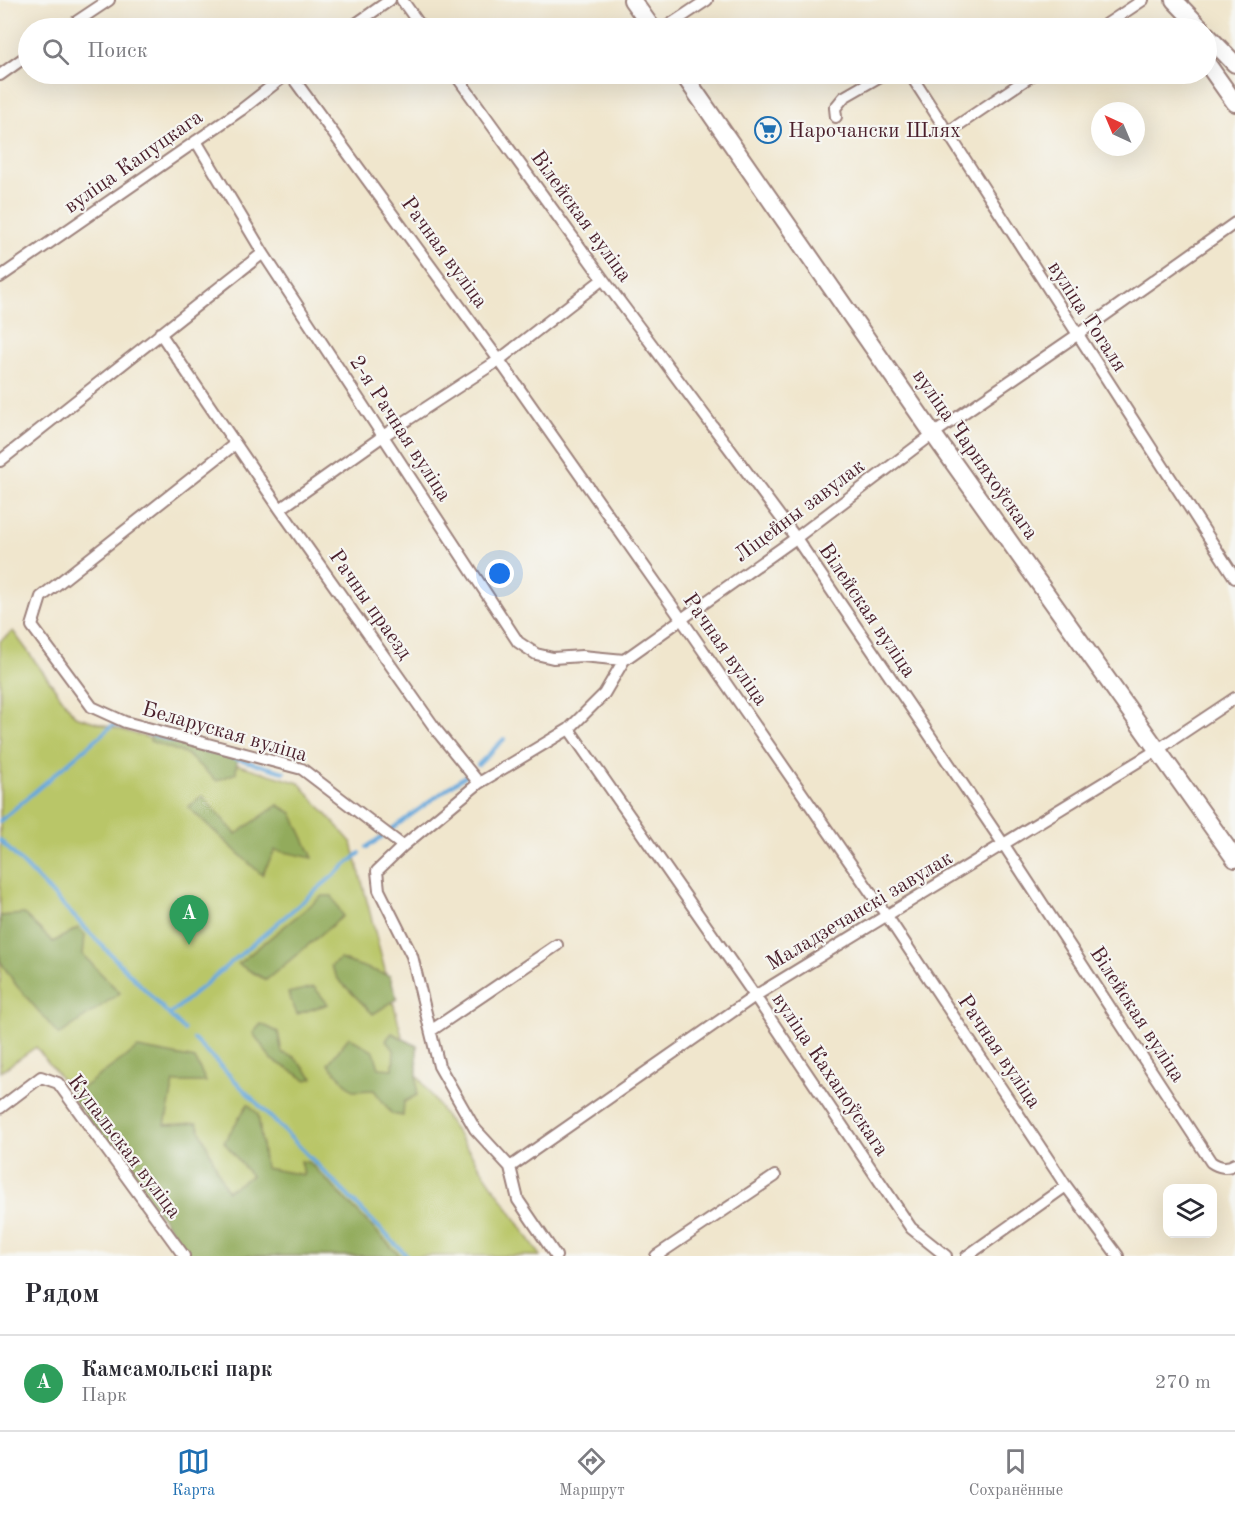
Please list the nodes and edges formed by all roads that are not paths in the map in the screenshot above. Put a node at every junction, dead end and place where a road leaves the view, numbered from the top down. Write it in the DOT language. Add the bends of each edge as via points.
graph roads {
  1 [pos="109,0"];
  2 [pos="390,0"];
  3 [pos="402,0"];
  4 [pos="632,0"];
  5 [pos="707,0"];
  6 [pos="1143,0"];
  7 [pos="1172,0"];
  8 [pos="82,18"];
  9 [pos="364,18"];
  10 [pos="415,18"];
  11 [pos="645,18"];
  12 [pos="680,18"];
  13 [pos="1116,18"];
  14 [pos="1181,18"];
  15 [pos="1191,18"];
  16 [pos="1217,45"];
  17 [pos="18,62"];
  18 [pos="1235,64"];
  19 [pos="0,75"];
  20 [pos="1217,78"];
  21 [pos="275,84"];
  22 [pos="295,84"];
  23 [pos="462,84"];
  24 [pos="690,84"];
  25 [pos="867,84"];
  26 [pos="917,84"];
  27 [pos="1019,84"];
  28 [pos="1235,103"];
  29 [pos="836,117"];
  30 [pos="948,132"];
  31 [pos="196,141"];
  32 [pos="1235,223"];
  33 [pos="262,253"];
  34 [pos="0,277"];
  35 [pos="603,279"];
  36 [pos="160,333"];
  37 [pos="1077,335"];
  38 [pos="500,360"];
  39 [pos="933,434"];
  40 [pos="383,436"];
  41 [pos="235,444"];
  42 [pos="0,461"];
  43 [pos="280,509"];
  44 [pos="796,538"];
  45 [pos="1235,578"];
  46 [pos="682,620"];
  47 [pos="624,660"];
  48 [pos="1235,698"];
  49 [pos="569,729"];
  50 [pos="1157,750"];
  51 [pos="479,783"];
  52 [pos="1004,845"];
  53 [pos="403,846"];
  54 [pos="1235,859"];
  55 [pos="887,916"];
  56 [pos="557,945"];
  57 [pos="755,996"];
  58 [pos="432,1030"];
  59 [pos="0,1108"];
  60 [pos="1235,1164"];
  61 [pos="510,1167"];
  62 [pos="776,1176"];
  63 [pos="1066,1186"];
  64 [pos="184,1256"];
  65 [pos="556,1256"];
  66 [pos="656,1256"];
  67 [pos="946,1256"];
  68 [pos="967,1256"];
  69 [pos="1118,1256"];
  1 -- 8 [label="street"];
  2 -- 9 [label="street"];
  3 -- 10 [label="street"];
  4 -- 11 [label="main road"];
  5 -- 12 [label="street"];
  6 -- 13 [label="street"];
  7 -- 14 [label="main road"];
  7 -- 15 [label="main road"];
  16 -- 18 [label="main road"];
  17 -- 19 [label="street"];
  20 -- 28 [label="main road"];
  21 -- 31 [label="street, вуліца Капуцкага"];
  22 -- 38 [label="street, Рачная вуліца"];
  23 -- 35 [label="street, Вілейская вуліца"];
  24 -- 39 [label="main road, вуліца Чарняхоўскага"];
  25 -- 29 [label="street" via="844,97 835,108"];
  26 -- 30 [label="street, вуліца Гогаля"];
  27 -- 30 [label="street"];
  30 -- 37 [label="street, вуліца Гогаля"];
  31 -- 33 [label="street, 2-я Рачная вуліца"];
  31 -- 34 [label="street, вуліца Капуцкага"];
  32 -- 37 [label="street, Ліцейны завулак"];
  33 -- 36 [label="street"];
  33 -- 40 [label="street, 2-я Рачная вуліца"];
  35 -- 38 [label="street"];
  35 -- 44 [label="street, Вілейская вуліца"];
  36 -- 41 [label="street, Рачны праезд"];
  36 -- 42 [label="street"];
  37 -- 39 [label="street, Ліцейны завулак"];
  37 -- 45 [label="street, вуліца Гогаля"];
  38 -- 40 [label="street"];
  38 -- 46 [label="street, Рачная вуліца"];
  39 -- 44 [label="street, Ліцейны завулак"];
  39 -- 50 [label="main road, вуліца Чарняхоўскага"];
  40 -- 43 [label="street"];
  40 -- 47 [label="street, 2-я Рачная вуліца" via="518,642 536,654"];
  41 -- 43 [label="street, Рачны праезд"];
  41 -- 53 [label="street, Беларуская вуліца" via="41,597 32,626 92,707 125,722 302,769"];
  43 -- 51 [label="street, Рачны праезд" via="437,731"];
  44 -- 46 [label="street, Ліцейны завулак"];
  44 -- 52 [label="street, Вілейская вуліца"];
  46 -- 47 [label="street, Ліцейны завулак"];
  46 -- 55 [label="street, Рачная вуліца"];
  47 -- 49 [label="street, Ліцейны завулак" via="604,694"];
  48 -- 50 [label="street, Маладзечанскі завулак"];
  49 -- 51 [label="street, Ліцейны завулак"];
  49 -- 57 [label="street, вуліца Каханоўскага"];
  50 -- 52 [label="street, Маладзечанскі завулак"];
  50 -- 54 [label="main road, вуліца Чарняхоўскага"];
  51 -- 53 [label="street, Ліцейны завулак"];
  52 -- 55 [label="street, Маладзечанскі завулак"];
  52 -- 60 [label="street, Вілейская вуліца" via="1211,1162 1218,1167"];
  53 -- 58 [label="street" via="377,871 380,890 412,956"];
  55 -- 57 [label="street, Маладзечанскі завулак"];
  55 -- 63 [label="street, Рачная вуліца"];
  56 -- 58 [label="street"];
  57 -- 61 [label="street, Маладзечанскі завулак"];
  57 -- 67 [label="street, вуліца Каханоўскага" via="911,1228"];
  58 -- 61 [label="street" via="439,1066 475,1129"];
  59 -- 64 [label="street, Купальская вуліца" via="41,1077 58,1083"];
  61 -- 65 [label="street" via="518,1200"];
  62 -- 66 [label="street"];
  63 -- 68 [label="street"];
  63 -- 69 [label="street, Рачная вуліца"];
}
